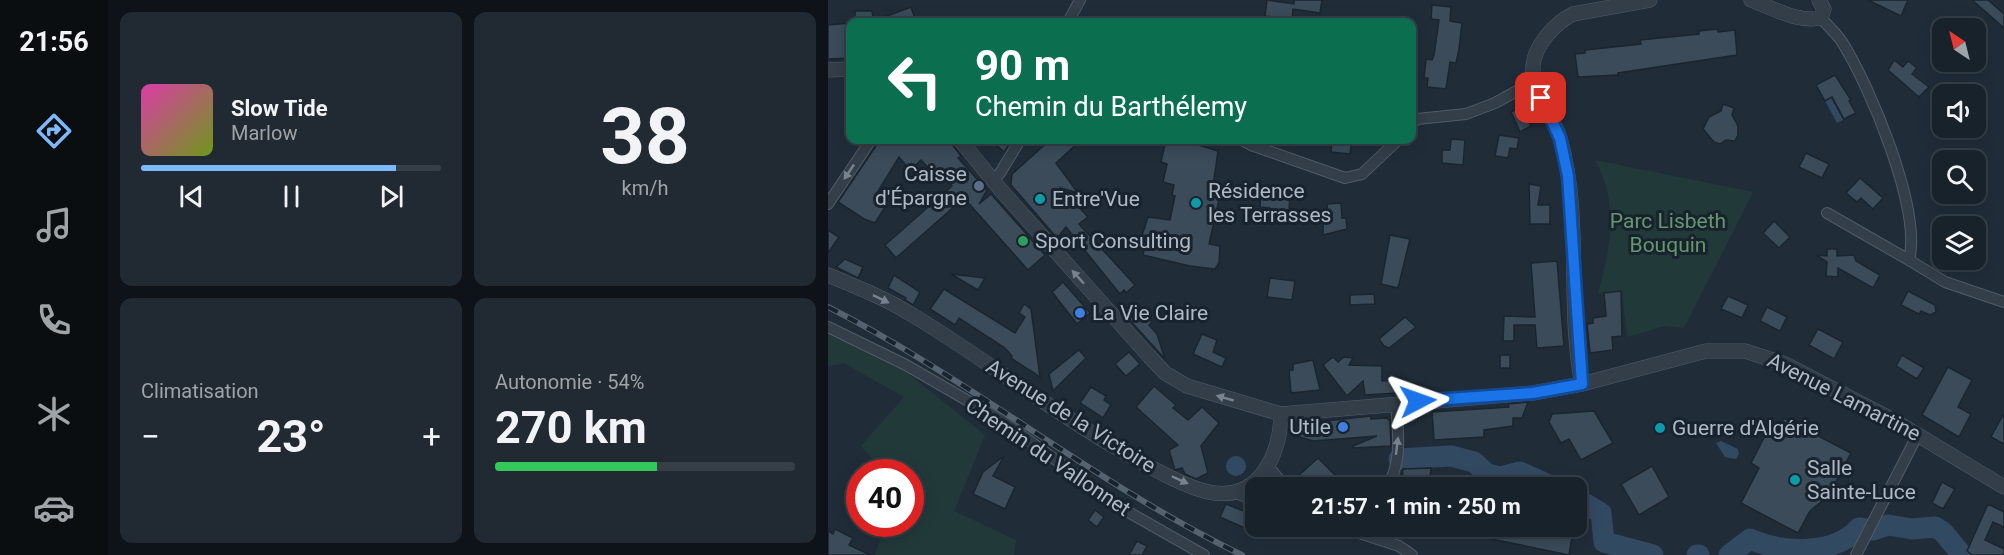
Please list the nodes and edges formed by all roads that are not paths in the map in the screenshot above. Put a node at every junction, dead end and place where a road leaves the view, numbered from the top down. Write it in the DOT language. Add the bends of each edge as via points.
graph roads {
  1 [pos="1080,0"];
  2 [pos="1650,0"];
  3 [pos="1751,0"];
  4 [pos="1819,0"];
  5 [pos="1070,18"];
  6 [pos="1821,18"];
  7 [pos="846,69"];
  8 [pos="828,70"];
  9 [pos="1533,82"];
  10 [pos="1416,120"];
  11 [pos="867,144"];
  12 [pos="963,144"];
  13 [pos="1018,144"];
  14 [pos="1249,144"];
  15 [pos="1394,144"];
  16 [pos="993,180"];
  17 [pos="828,204"];
  18 [pos="1827,213"];
  19 [pos="1909,260"];
  20 [pos="828,274"];
  21 [pos="2004,302"];
  22 [pos="828,327"];
  23 [pos="1582,384"];
  24 [pos="1396,403"];
  25 [pos="1281,414"];
  26 [pos="1918,434"];
  27 [pos="1269,467"];
  28 [pos="1277,477"];
  29 [pos="1391,477"];
  30 [pos="2004,488"];
  31 [pos="1238,490"];
  32 [pos="1245,497"];
  33 [pos="1372,537"];
  34 [pos="1858,551"];
  35 [pos="1204,555"];
  36 [pos="1412,555"];
  1 -- 5 [label="street"];
  2 -- 9 [label="street" via="1563,19 1539,48 1533,63"];
  3 -- 6 [label="street" via="1791,16"];
  4 -- 6 [label="street" via="1824,9"];
  6 -- 19 [label="street" via="1842,41 1902,179 1913,244"];
  7 -- 8 [label="street"];
  9 -- 10 [label="street" via="1466,114"];
  9 -- 23 [label="street" via="1557,130 1568,176"];
  11 -- 17 [label="street, one-way"];
  12 -- 16 [label="street"];
  13 -- 16 [label="street"];
  14 -- 15 [label="street" via="1345,178 1362,174"];
  25 -- 16 [label="street, one-way" via="1206,393 1165,373"];
  18 -- 19 [label="street"];
  19 -- 21 [label="street" via="1945,282"];
  20 -- 31 [label="street, Avenue de la Victoire, one-way" via="913,315 1143,463 1213,493"];
  22 -- 35 [label="street, Chemin du Vallonnet" via="906,365 1001,420 1123,509"];
  23 -- 24 [label="street, Avenue Lamartine" via="1533,393"];
  23 -- 26 [label="street, Avenue Lamartine" via="1706,351 1745,351 1785,364"];
  24 -- 25 [label="street, Avenue Lamartine"];
  29 -- 24 [label="street, one-way" via="1399,441"];
  25 -- 27 [label="street"];
  26 -- 30 [label="street, Avenue Lamartine"];
  26 -- 34 [label="street"];
  27 -- 28 [label="street"];
  27 -- 31 [label="street" via="1256,481"];
  31 -- 32 [label="street"];
  33 -- 36 [label="street"];
}
